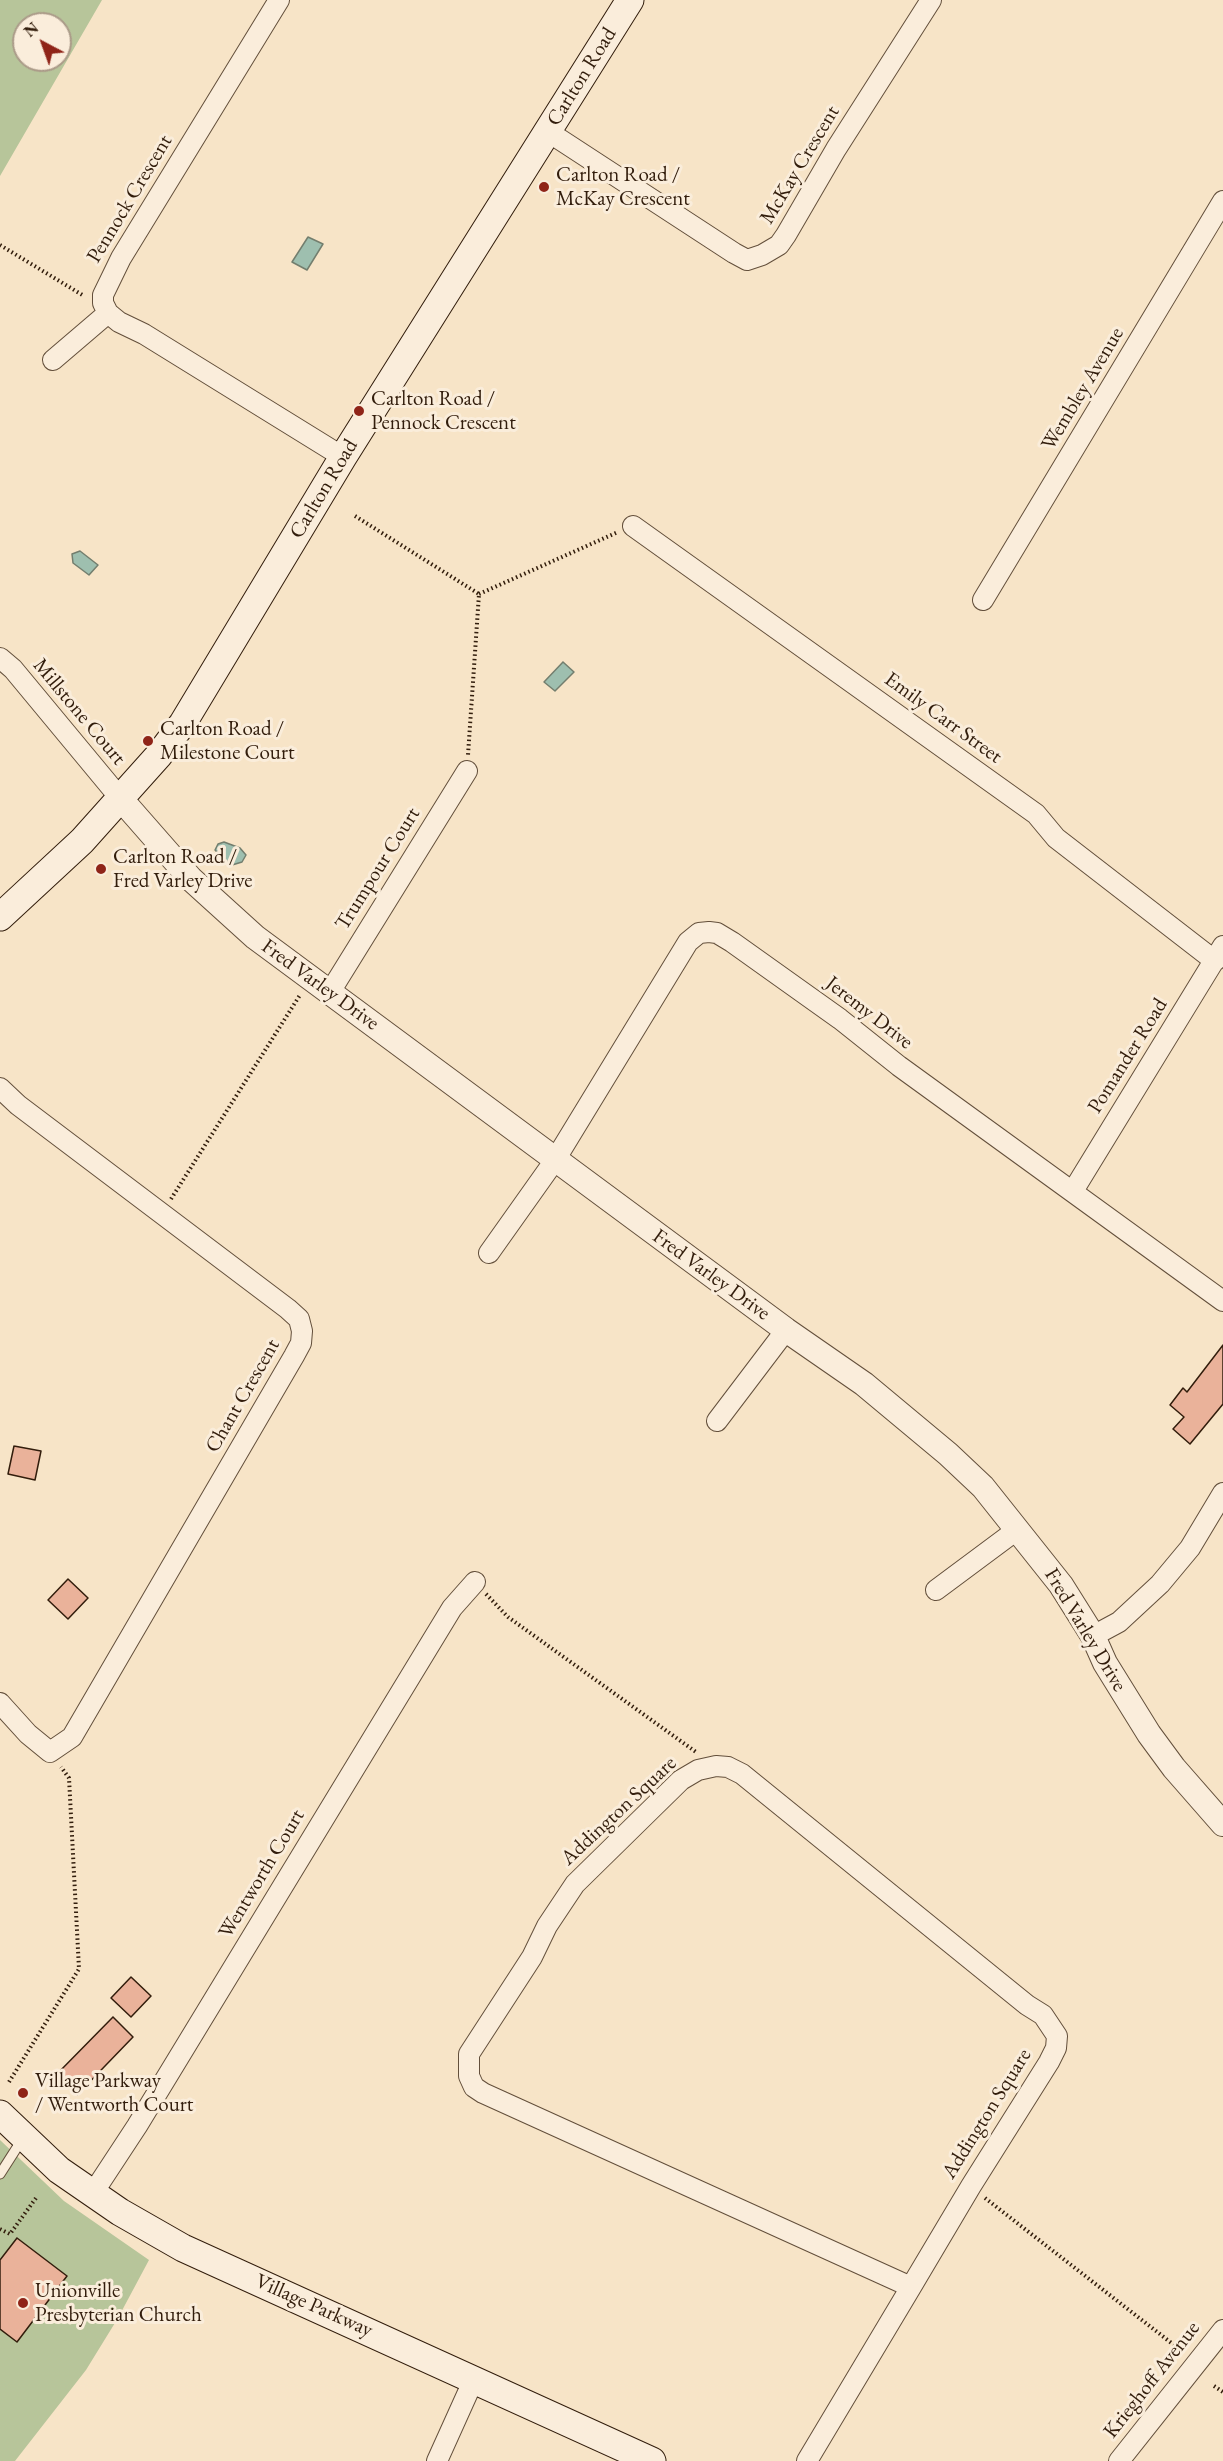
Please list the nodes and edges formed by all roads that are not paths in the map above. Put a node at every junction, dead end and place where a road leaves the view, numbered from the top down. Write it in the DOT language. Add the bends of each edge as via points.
graph roads {
  1 [pos="279,0"];
  2 [pos="630,0"];
  3 [pos="931,0"];
  4 [pos="548,131"];
  5 [pos="1223,201"];
  6 [pos="105,308"];
  7 [pos="53,360"];
  8 [pos="342,457"];
  9 [pos="633,526"];
  10 [pos="983,600"];
  11 [pos="0,658"];
  12 [pos="467,771"];
  13 [pos="120,798"];
  14 [pos="0,917"];
  15 [pos="1219,954"];
  16 [pos="330,992"];
  17 [pos="0,1088"];
  18 [pos="555,1160"];
  19 [pos="1073,1191"];
  20 [pos="489,1253"];
  21 [pos="1223,1301"];
  22 [pos="786,1330"];
  23 [pos="717,1421"];
  24 [pos="1223,1493"];
  25 [pos="1018,1528"];
  26 [pos="475,1582"];
  27 [pos="936,1590"];
  28 [pos="1093,1636"];
  29 [pos="0,1703"];
  30 [pos="1223,1824"];
  31 [pos="0,2114"];
  32 [pos="23,2138"];
  33 [pos="0,2174"];
  34 [pos="93,2193"];
  35 [pos="911,2287"];
  36 [pos="1220,2339"];
  37 [pos="474,2379"];
  38 [pos="436,2461"];
  39 [pos="652,2461"];
  40 [pos="807,2461"];
  41 [pos="1119,2461"];
  1 -- 6 [label="street, Pennock Crescent" via="121,258 103,294"];
  2 -- 4 [label="main road, Carlton Road"];
  3 -- 4 [label="street, McKay Crescent" via="786,235 779,245 762,255 747,260 734,253"];
  4 -- 8 [label="main road, Carlton Road"];
  5 -- 10 [label="street, Wembley Avenue"];
  6 -- 7 [label="street"];
  6 -- 8 [label="street"];
  8 -- 13 [label="main road, Carlton Road" via="183,723"];
  9 -- 15 [label="street, Emily Carr Street" via="1036,814 1056,838"];
  11 -- 13 [label="street, Millstone Court"];
  12 -- 16 [label="street, Trumpour Court"];
  13 -- 14 [label="main road, Carlton Road" via="82,841"];
  13 -- 16 [label="street, Fred Varley Drive" via="191,879 255,937"];
  15 -- 19 [label="street, Pomander Road"];
  16 -- 18 [label="street, Fred Varley Drive"];
  17 -- 29 [label="street, Chant Crescent" via="299,1318 301,1343 72,1737 50,1752 27,1734"];
  18 -- 19 [label="street, Jeremy Drive" via="682,951 699,933 709,932 732,942 840,1018 899,1066"];
  18 -- 20 [label="street, Jeremy Drive"];
  18 -- 22 [label="street, Fred Varley Drive"];
  19 -- 21 [label="street, Jeremy Drive"];
  22 -- 23 [label="street"];
  22 -- 25 [label="street, Fred Varley Drive" via="918,1427 983,1487"];
  24 -- 28 [label="street" via="1190,1548 1160,1584 1119,1623"];
  25 -- 27 [label="street"];
  25 -- 28 [label="street, Fred Varley Drive"];
  26 -- 34 [label="street, Wentworth Court" via="452,1608"];
  28 -- 30 [label="street, Fred Varley Drive" via="1105,1664 1149,1734"];
  31 -- 32 [label="main road, Village Parkway"];
  32 -- 33 [label="lane"];
  32 -- 34 [label="main road, Village Parkway"];
  34 -- 37 [label="main road, Village Parkway" via="183,2248"];
  35 -- 35 [label="street, Addington Square" via="1056,2048 1057,2036 1042,2015 742,1774 728,1767 698,1770 681,1780 575,1884 469,2054 469,2076 483,2093"];
  35 -- 40 [label="street, Addington Square"];
  36 -- 41 [label="street, Krieghoff Avenue"];
  37 -- 38 [label="street"];
  37 -- 39 [label="main road, Village Parkway"];
}
